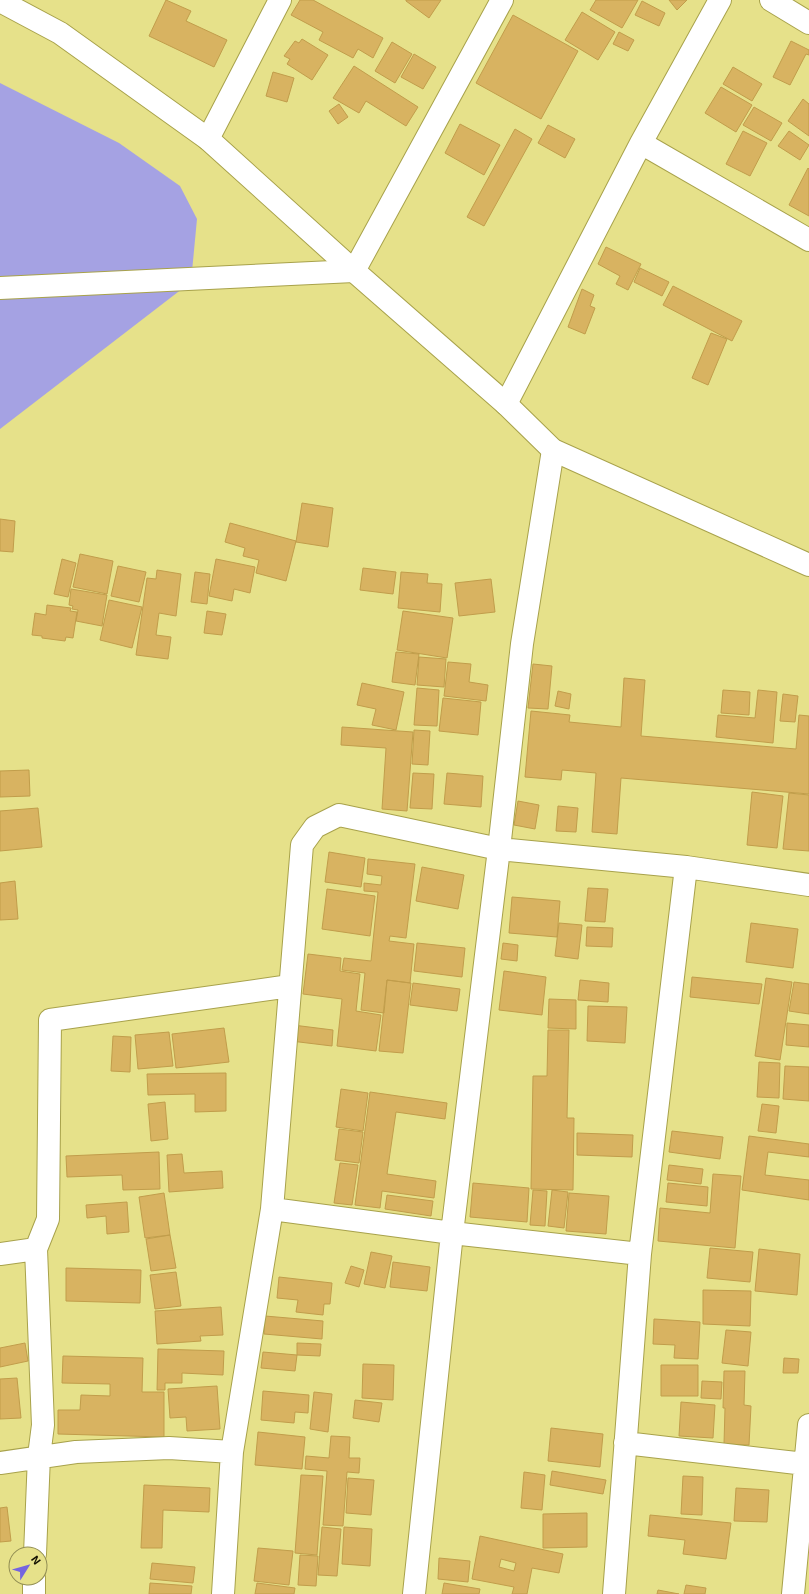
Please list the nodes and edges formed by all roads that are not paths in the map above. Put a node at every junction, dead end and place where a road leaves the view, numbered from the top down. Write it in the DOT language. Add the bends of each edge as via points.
graph roads {
  1 [pos="280,0"];
  2 [pos="502,0"];
  3 [pos="720,0"];
  4 [pos="771,0"];
  5 [pos="0,1"];
  6 [pos="809,22"];
  7 [pos="208,139"];
  8 [pos="641,143"];
  9 [pos="809,240"];
  10 [pos="354,271"];
  11 [pos="0,288"];
  12 [pos="506,404"];
  13 [pos="553,450"];
  14 [pos="809,565"];
  15 [pos="499,849"];
  16 [pos="686,867"];
  17 [pos="809,885"];
  18 [pos="290,986"];
  19 [pos="272,1209"];
  20 [pos="452,1233"];
  21 [pos="36,1249"];
  22 [pos="0,1253"];
  23 [pos="640,1254"];
  24 [pos="809,1425"];
  25 [pos="625,1443"];
  26 [pos="232,1452"];
  27 [pos="39,1456"];
  28 [pos="0,1463"];
  29 [pos="805,1464"];
  30 [pos="35,1546"];
  31 [pos="223,1594"];
  32 [pos="414,1594"];
  33 [pos="614,1594"];
  34 [pos="793,1594"];
  1 -- 7 [label="street"];
  2 -- 10 [label="street"];
  3 -- 8 [label="street"];
  4 -- 6 [label="street"];
  5 -- 7 [label="street" via="60,33"];
  7 -- 10 [label="street"];
  8 -- 9 [label="street"];
  8 -- 12 [label="street"];
  10 -- 11 [label="street"];
  10 -- 12 [label="street"];
  12 -- 13 [label="street"];
  13 -- 14 [label="street"];
  13 -- 15 [label="street" via="522,644"];
  15 -- 16 [label="street"];
  15 -- 18 [label="street" via="339,815 315,827 302,845"];
  15 -- 20 [label="street"];
  16 -- 17 [label="street"];
  16 -- 23 [label="street"];
  18 -- 19 [label="street"];
  18 -- 21 [label="street" via="50,1020 48,1219"];
  19 -- 20 [label="street"];
  19 -- 26 [label="street"];
  20 -- 23 [label="street"];
  20 -- 32 [label="street"];
  21 -- 22 [label="street"];
  21 -- 27 [label="street" via="43,1425"];
  23 -- 25 [label="street"];
  24 -- 29 [label="street"];
  25 -- 29 [label="street"];
  25 -- 33 [label="street"];
  26 -- 27 [label="street" via="169,1448"];
  26 -- 31 [label="street"];
  27 -- 28 [label="street"];
  27 -- 30 [label="street"];
  29 -- 34 [label="street"];
}
